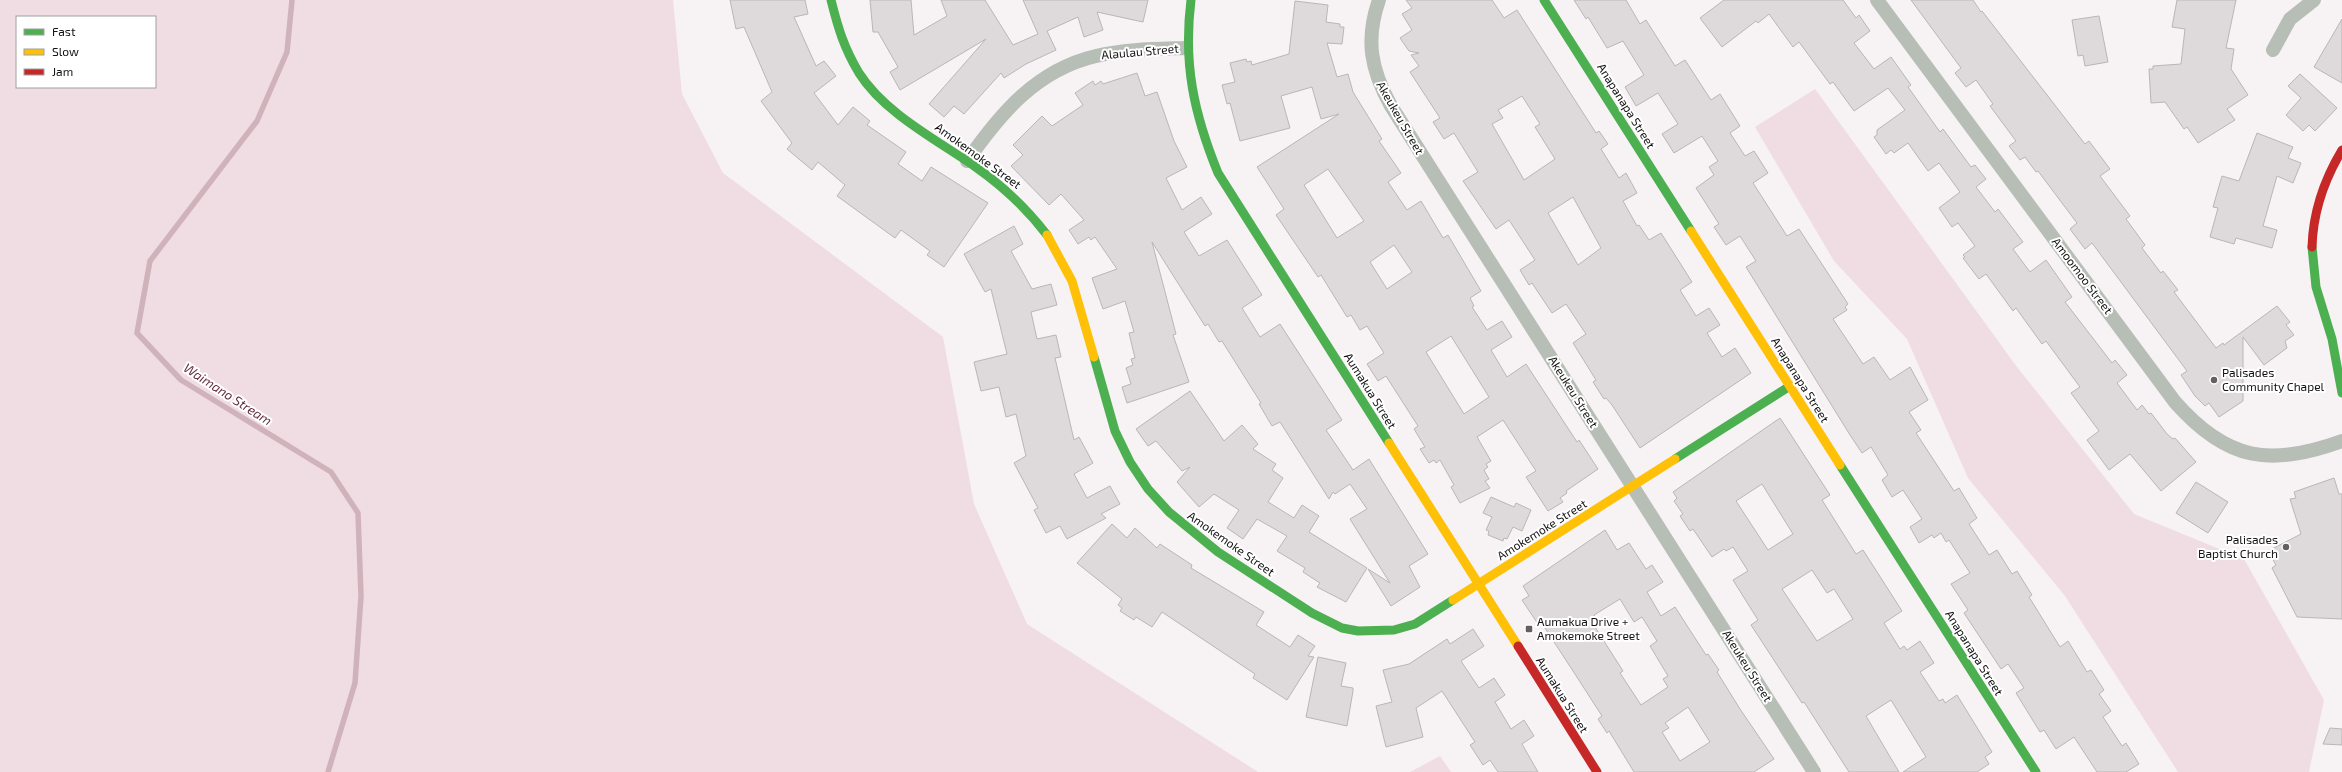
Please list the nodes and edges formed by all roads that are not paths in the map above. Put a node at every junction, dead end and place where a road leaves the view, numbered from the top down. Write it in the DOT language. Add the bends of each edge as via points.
graph roads {
  1 [pos="831,0"];
  2 [pos="1190,0"];
  3 [pos="1379,0"];
  4 [pos="1544,0"];
  5 [pos="1877,0"];
  6 [pos="2314,0"];
  7 [pos="1186,48"];
  8 [pos="2273,50"];
  9 [pos="2342,150"];
  10 [pos="967,161"];
  11 [pos="2332,339"];
  12 [pos="2342,354"];
  13 [pos="1790,386"];
  14 [pos="2342,393"];
  15 [pos="2342,441"];
  16 [pos="1633,487"];
  17 [pos="1478,585"];
  18 [pos="1597,772"];
  19 [pos="1814,772"];
  20 [pos="2036,772"];
  1 -- 10 [label="street, Amokemoke Street" via="844,47 866,85 892,110"];
  2 -- 7 [label="street, Aumakua Street"];
  3 -- 16 [label="street, Akeukeu Street" via="1373,19 1371,49 1373,69 1381,89"];
  4 -- 13 [label="street, Anapanapa Street"];
  5 -- 15 [label="street, Amoomoo Street" via="2175,402 2192,421 2226,445 2261,455 2295,455"];
  6 -- 8 [label="street" via="2290,19"];
  7 -- 10 [label="street, Alaulau Street" via="1095,56 1054,73 1012,104"];
  7 -- 17 [label="street, Aumakua Street" via="1190,87 1197,116 1204,141 1218,173"];
  9 -- 11 [label="street" via="2323,186 2313,225 2315,286"];
  10 -- 17 [label="street, Amokemoke Street" via="1018,200 1036,220 1064,264 1084,314 1104,396 1121,445 1151,494 1196,538 1324,621 1350,630 1368,633 1400,629 1415,624"];
  11 -- 12 [label="street"];
  11 -- 14 [label="street"];
  13 -- 16 [label="street, Amokemoke Street"];
  13 -- 20 [label="street, Anapanapa Street"];
  16 -- 17 [label="street, Amokemoke Street"];
  16 -- 19 [label="street, Akeukeu Street"];
  17 -- 18 [label="street, Aumakua Street"];
}
